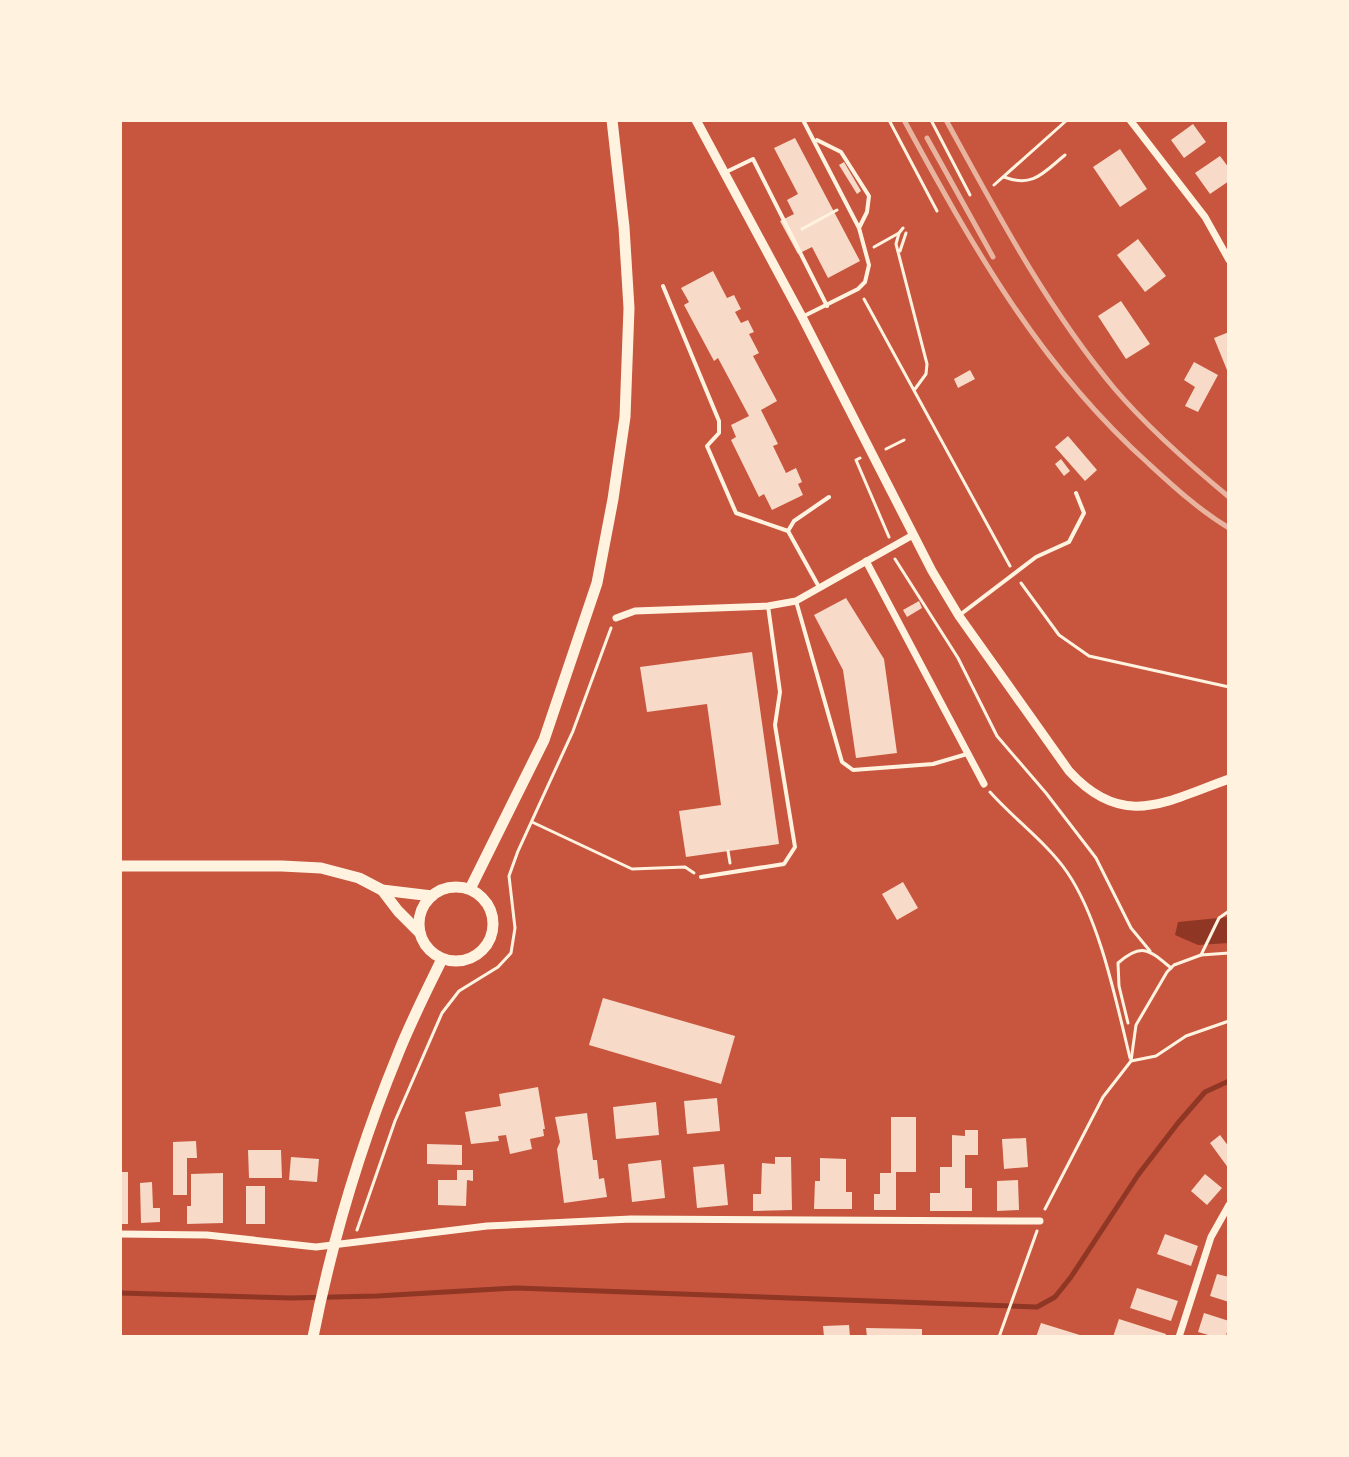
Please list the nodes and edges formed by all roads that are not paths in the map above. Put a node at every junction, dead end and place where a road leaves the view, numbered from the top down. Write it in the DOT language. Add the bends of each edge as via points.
graph roads {
  1 [pos="612,120"];
  2 [pos="696,120"];
  3 [pos="803,120"];
  4 [pos="1130,120"];
  5 [pos="814,139"];
  6 [pos="724,173"];
  7 [pos="859,228"];
  8 [pos="1229,260"];
  9 [pos="663,286"];
  10 [pos="827,306"];
  11 [pos="802,317"];
  12 [pos="1076,493"];
  13 [pos="829,497"];
  14 [pos="788,531"];
  15 [pos="913,535"];
  16 [pos="866,561"];
  17 [pos="819,587"];
  18 [pos="796,601"];
  19 [pos="768,606"];
  20 [pos="959,616"];
  21 [pos="616,618"];
  22 [pos="970,753"];
  23 [pos="1229,779"];
  24 [pos="984,784"];
  25 [pos="120,866"];
  26 [pos="701,877"];
  27 [pos="470,889"];
  28 [pos="382,890"];
  29 [pos="432,896"];
  30 [pos="420,933"];
  31 [pos="442,959"];
  32 [pos="1229,1205"];
  33 [pos="1040,1221"];
  34 [pos="120,1234"];
  35 [pos="334,1247"];
  36 [pos="313,1337"];
  37 [pos="1179,1337"];
  1 -- 27 [label="main road" via="629,308 625,417 613,499 597,583 544,740"];
  2 -- 6 [label="street"];
  3 -- 5 [label="lane"];
  4 -- 8 [label="street" via="1205,217"];
  5 -- 7 [label="lane"];
  5 -- 7 [label="lane" via="841,152 869,196"];
  6 -- 10 [label="lane" via="753,159"];
  6 -- 11 [label="street"];
  7 -- 10 [label="lane" via="868,274 858,289"];
  9 -- 14 [label="lane" via="719,421 719,433 707,446 736,513"];
  10 -- 11 [label="lane"];
  11 -- 15 [label="street"];
  12 -- 20 [label="lane" via="1084,513 1069,542 1036,557"];
  13 -- 14 [label="lane"];
  14 -- 17 [label="lane"];
  15 -- 16 [label="street"];
  15 -- 20 [label="street"];
  16 -- 17 [label="street"];
  16 -- 22 [label="street"];
  17 -- 18 [label="street"];
  18 -- 19 [label="street"];
  18 -- 22 [label="lane" via="842,762 853,770 933,764"];
  19 -- 21 [label="street" via="635,611"];
  19 -- 26 [label="lane" via="780,692 775,725 795,847 784,864"];
  20 -- 23 [label="street" via="1087,790 1134,807 1161,804"];
  22 -- 24 [label="street"];
  25 -- 28 [label="main road" via="321,868"];
  27 -- 29 [label="main road" via="447,888"];
  27 -- 31 [label="main road" via="493,915 491,938 465,960"];
  28 -- 29 [label="main road"];
  28 -- 30 [label="main road"];
  29 -- 30 [label="main road" via="422,911"];
  30 -- 31 [label="main road"];
  31 -- 35 [label="main road" via="398,1053"];
  32 -- 37 [label="street" via="1211,1237"];
  33 -- 35 [label="street" via="631,1219 487,1226"];
  34 -- 35 [label="street" via="207,1235"];
  35 -- 36 [label="main road"];
}
